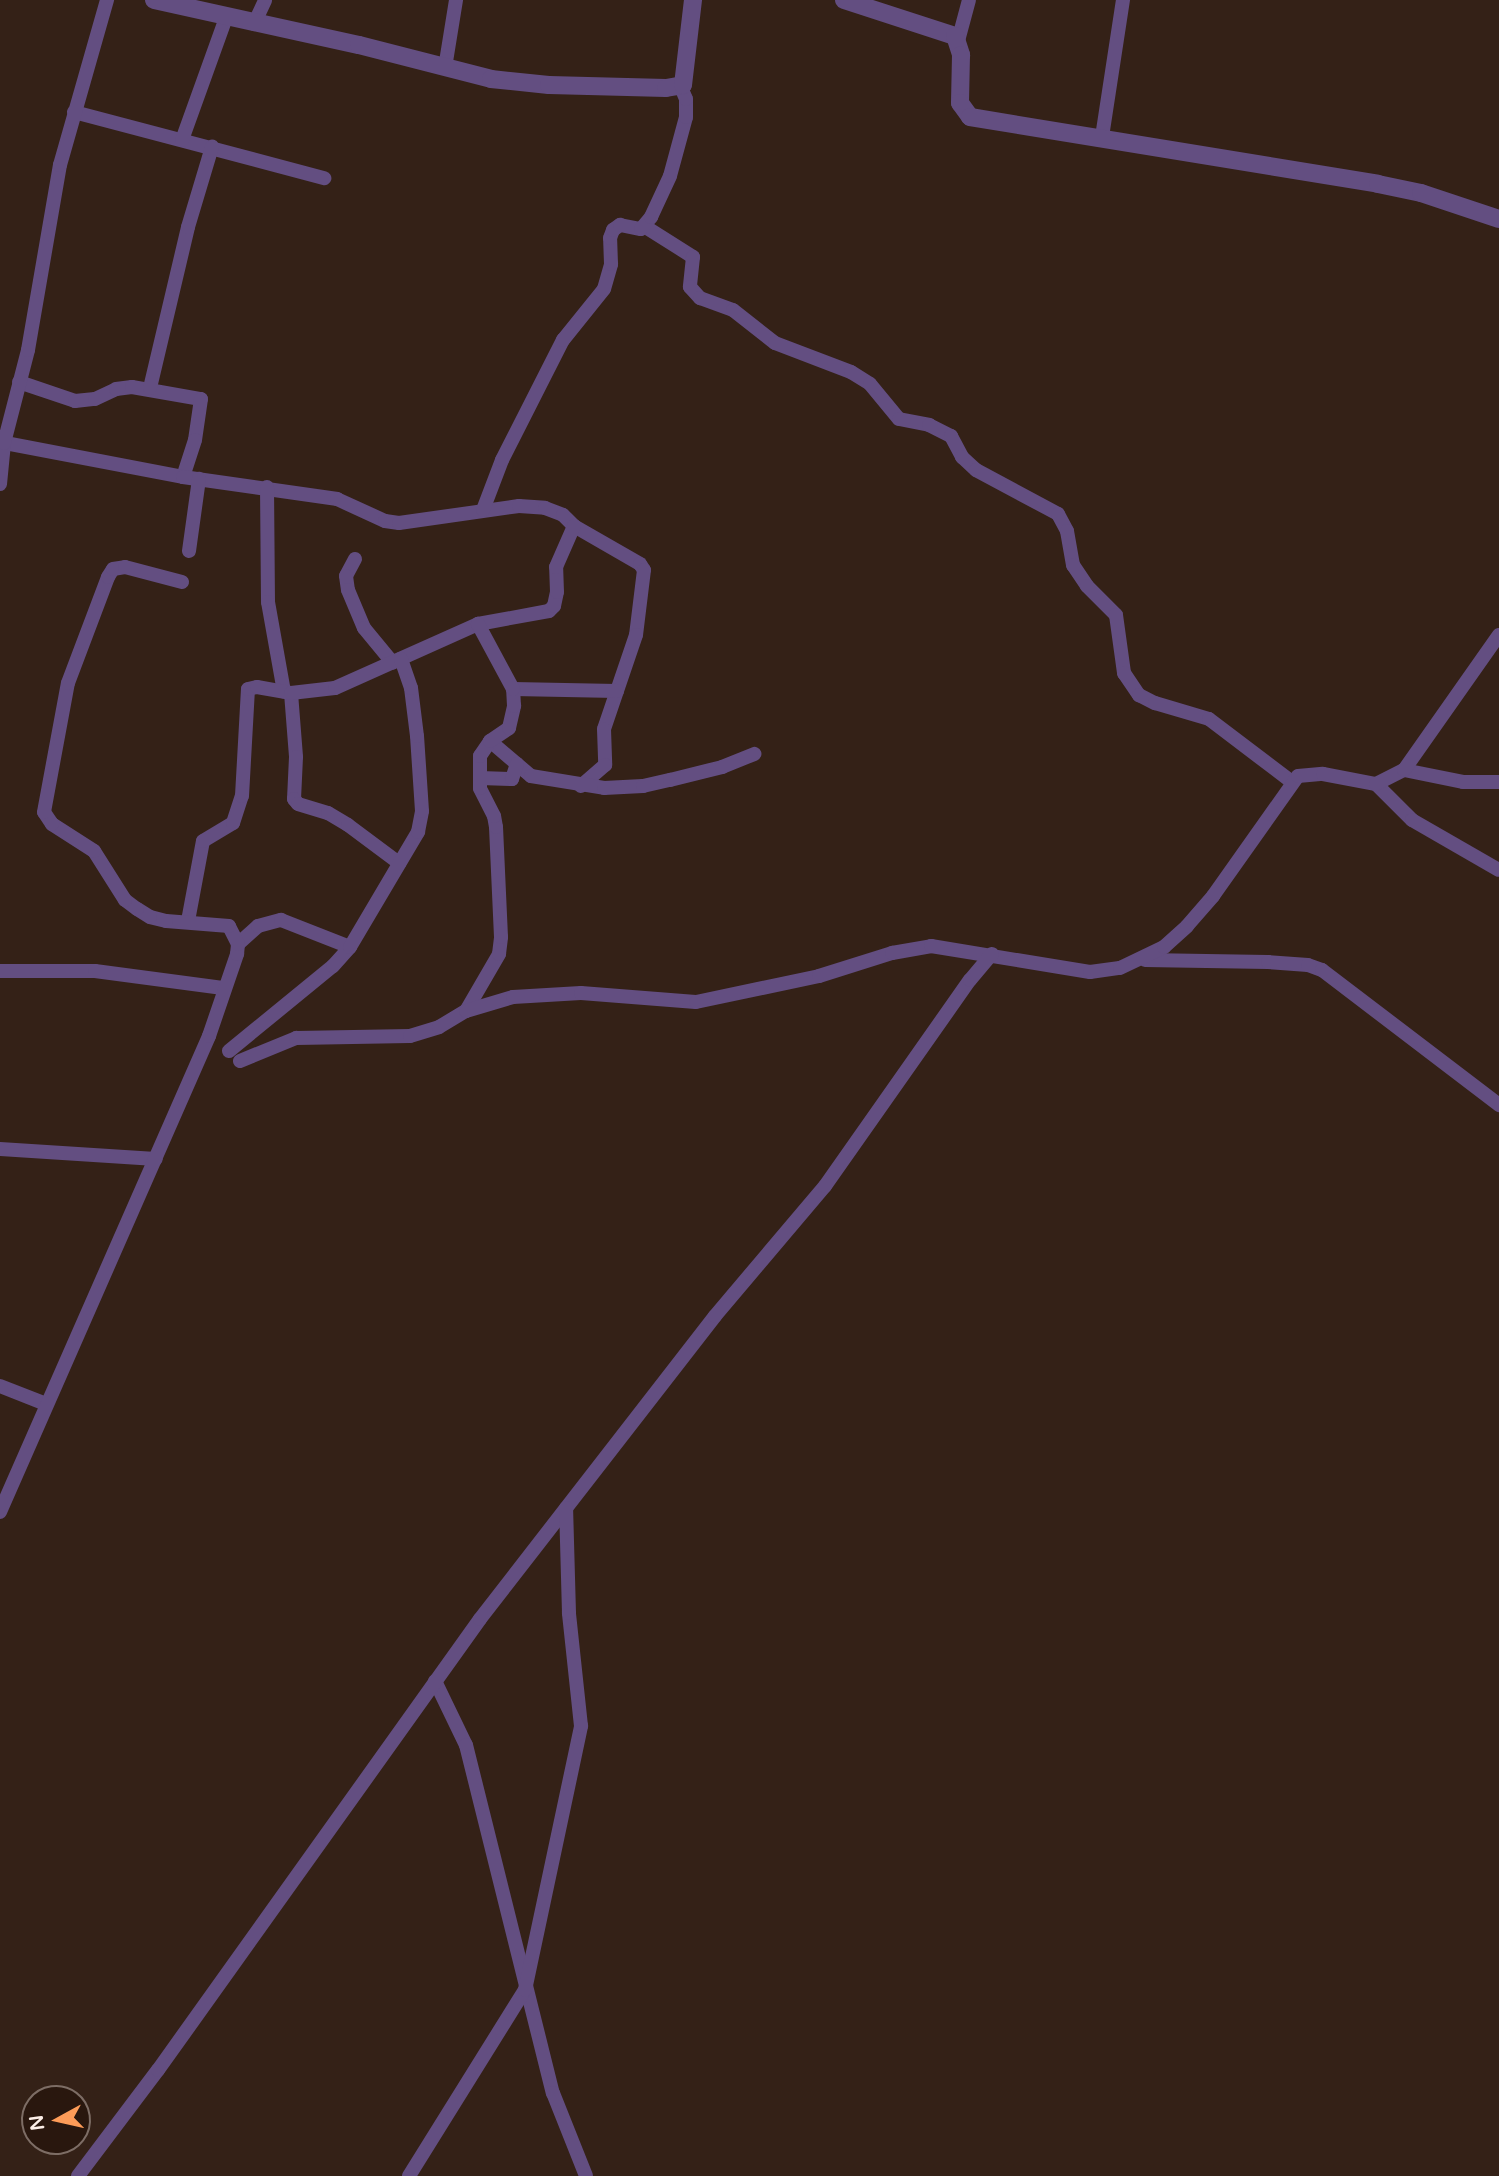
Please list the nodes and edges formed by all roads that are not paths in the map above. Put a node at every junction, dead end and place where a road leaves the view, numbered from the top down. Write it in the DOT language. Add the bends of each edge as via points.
graph roads {
  1 [pos="107,0"];
  2 [pos="154,0"];
  3 [pos="265,0"];
  4 [pos="456,0"];
  5 [pos="693,0"];
  6 [pos="844,0"];
  7 [pos="969,0"];
  8 [pos="1123,0"];
  9 [pos="226,18"];
  10 [pos="254,24"];
  11 [pos="958,41"];
  12 [pos="445,68"];
  13 [pos="681,87"];
  14 [pos="74,112"];
  15 [pos="1102,137"];
  16 [pos="182,140"];
  17 [pos="212,147"];
  18 [pos="324,178"];
  19 [pos="1499,219"];
  20 [pos="644,226"];
  21 [pos="19,382"];
  22 [pos="149,388"];
  23 [pos="2,442"];
  24 [pos="183,477"];
  25 [pos="199,480"];
  26 [pos="0,484"];
  27 [pos="267,487"];
  28 [pos="483,510"];
  29 [pos="574,526"];
  30 [pos="189,551"];
  31 [pos="355,559"];
  32 [pos="182,582"];
  33 [pos="478,624"];
  34 [pos="1499,635"];
  35 [pos="397,661"];
  36 [pos="513,689"];
  37 [pos="617,691"];
  38 [pos="287,693"];
  39 [pos="490,741"];
  40 [pos="754,754"];
  41 [pos="517,764"];
  42 [pos="1404,770"];
  43 [pos="480,778"];
  44 [pos="1292,782"];
  45 [pos="1499,782"];
  46 [pos="1376,784"];
  47 [pos="581,786"];
  48 [pos="399,863"];
  49 [pos="1499,870"];
  50 [pos="188,921"];
  51 [pos="238,944"];
  52 [pos="351,947"];
  53 [pos="992,954"];
  54 [pos="1138,961"];
  55 [pos="0,971"];
  56 [pos="223,988"];
  57 [pos="466,1011"];
  58 [pos="1499,1105"];
  59 [pos="0,1149"];
  60 [pos="156,1159"];
  61 [pos="0,1386"];
  62 [pos="46,1404"];
  63 [pos="566,1508"];
  64 [pos="0,1511"];
  65 [pos="435,1681"];
  66 [pos="525,1990"];
  67 [pos="78,2176"];
  68 [pos="410,2176"];
  69 [pos="586,2176"];
  1 -- 14 [label="street"];
  2 -- 9 [label="street"];
  3 -- 10 [label="street"];
  4 -- 12 [label="street"];
  5 -- 13 [label="street"];
  6 -- 11 [label="street" via="949,33"];
  7 -- 11 [label="street"];
  8 -- 15 [label="street"];
  9 -- 10 [label="street"];
  9 -- 16 [label="street"];
  10 -- 12 [label="street" via="359,44"];
  11 -- 15 [label="street" via="960,103 970,117"];
  12 -- 13 [label="street" via="549,85"];
  13 -- 20 [label="street" via="688,109 677,152"];
  14 -- 16 [label="street"];
  14 -- 21 [label="street"];
  15 -- 19 [label="street" via="1410,190"];
  16 -- 17 [label="street"];
  17 -- 18 [label="street"];
  17 -- 22 [label="street"];
  20 -- 28 [label="street" via="638,230 620,225 613,230 604,289 571,327 502,460"];
  20 -- 44 [label="street" via="693,257 690,287 700,298 733,310 775,343 851,372 870,384 899,419 929,425 951,436 962,457 976,470 1059,514 1073,565 1116,615 1124,673 1139,695 1209,719"];
  21 -- 22 [label="street" via="85,401 124,387"];
  21 -- 23 [label="street"];
  22 -- 24 [label="street" via="201,399"];
  23 -- 24 [label="street"];
  23 -- 26 [label="street"];
  24 -- 25 [label="street"];
  25 -- 27 [label="street"];
  25 -- 30 [label="street"];
  27 -- 28 [label="street" via="337,499 400,523"];
  27 -- 38 [label="street" via="267,592"];
  28 -- 29 [label="street" via="545,508 564,515"];
  29 -- 33 [label="street" via="556,567 558,584 552,609"];
  29 -- 37 [label="street" via="643,568 636,635"];
  31 -- 35 [label="street" via="346,576 348,590 364,628"];
  32 -- 50 [label="street" via="125,567 114,569 108,577 68,683 44,805 52,824 102,860 125,900 150,917"];
  33 -- 35 [label="street"];
  33 -- 36 [label="street"];
  34 -- 42 [label="street"];
  35 -- 38 [label="street" via="335,688"];
  35 -- 48 [label="street" via="414,708 422,811 418,832"];
  36 -- 37 [label="street"];
  36 -- 39 [label="street" via="513,719 509,728"];
  37 -- 47 [label="street" via="604,729 605,765"];
  38 -- 48 [label="street" via="296,757 293,799 348,825"];
  38 -- 50 [label="street" via="252,687 245,693 242,796 233,823 203,841"];
  39 -- 41 [label="street"];
  39 -- 43 [label="street" via="480,757"];
  40 -- 47 [label="street" via="722,767 643,786"];
  41 -- 43 [label="street" via="512,779"];
  41 -- 47 [label="street" via="531,776"];
  42 -- 45 [label="street" via="1463,782"];
  42 -- 46 [label="street"];
  43 -- 57 [label="street" via="482,797 496,827 501,937 499,954"];
  44 -- 46 [label="street" via="1298,776 1323,774"];
  44 -- 54 [label="street" via="1213,896 1164,947"];
  46 -- 49 [label="street" via="1412,820"];
  48 -- 52 [label="street"];
  50 -- 51 [label="street" via="229,926"];
  51 -- 52 [label="street" via="258,926 281,920"];
  51 -- 56 [label="street"];
  52 -- 57 [label="street" via="234,1056 296,1038 410,1036 439,1027"];
  53 -- 54 [label="street" via="1090,972"];
  53 -- 57 [label="street" via="931,946 696,1002 541,994"];
  53 -- 63 [label="street" via="825,1186 715,1316"];
  54 -- 58 [label="street" via="1268,962 1322,970"];
  55 -- 56 [label="street" via="94,971"];
  56 -- 60 [label="street" via="209,1036"];
  59 -- 60 [label="street"];
  60 -- 62 [label="street"];
  61 -- 62 [label="street"];
  62 -- 64 [label="street"];
  63 -- 65 [label="street"];
  63 -- 66 [label="street" via="580,1735"];
  65 -- 66 [label="street" via="466,1745"];
  65 -- 67 [label="street"];
  66 -- 68 [label="street"];
  66 -- 69 [label="street" via="553,2094"];
}
